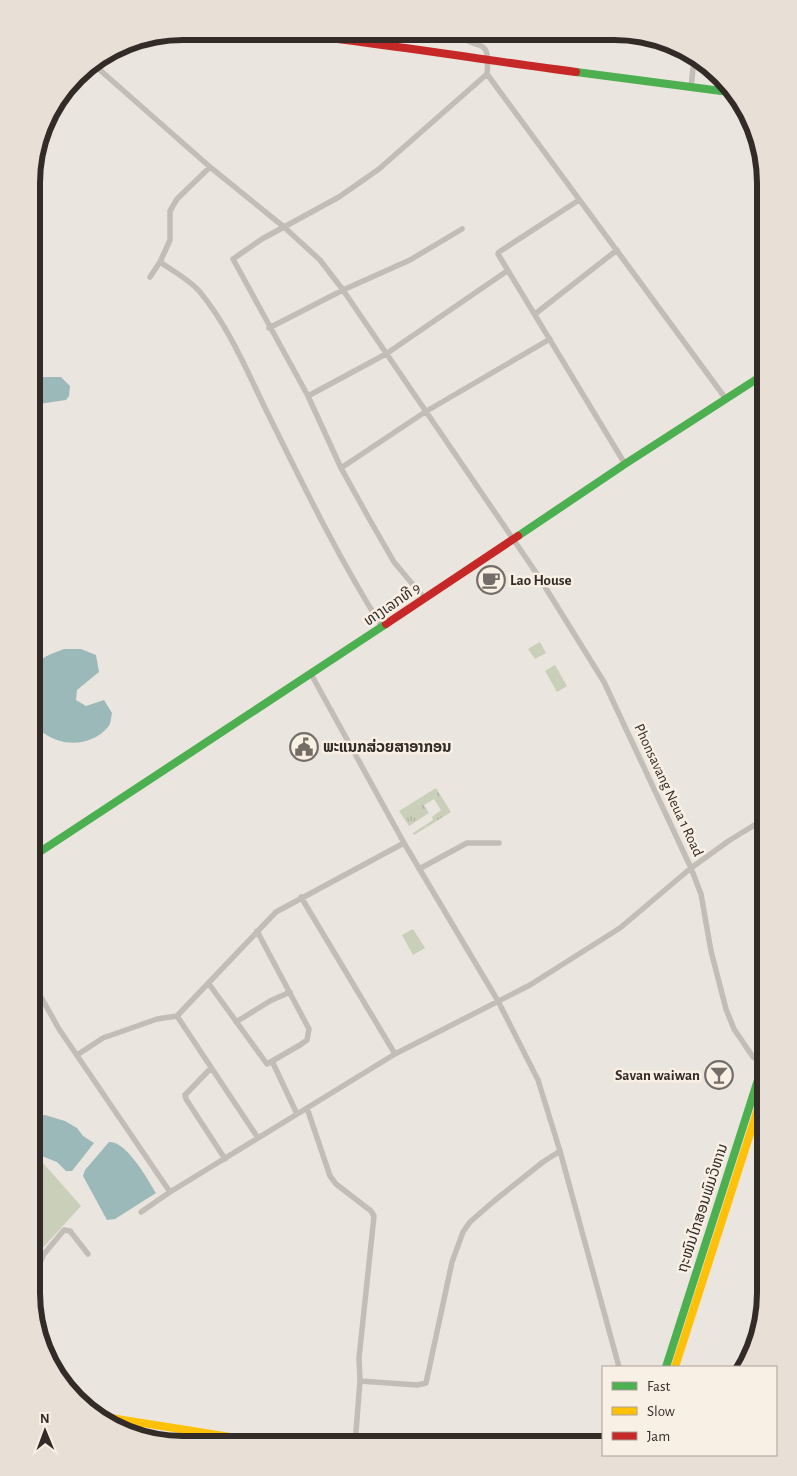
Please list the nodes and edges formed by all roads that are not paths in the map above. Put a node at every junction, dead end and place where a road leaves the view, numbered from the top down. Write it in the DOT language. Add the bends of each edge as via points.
graph roads {
  1 [pos="355,40"];
  2 [pos="466,40"];
  3 [pos="489,61"];
  4 [pos="693,64"];
  5 [pos="98,69"];
  6 [pos="487,74"];
  7 [pos="691,87"];
  8 [pos="723,91"];
  9 [pos="210,167"];
  10 [pos="579,200"];
  11 [pos="284,227"];
  12 [pos="462,230"];
  13 [pos="616,250"];
  14 [pos="160,262"];
  15 [pos="508,271"];
  16 [pos="150,277"];
  17 [pos="343,290"];
  18 [pos="535,314"];
  19 [pos="269,328"];
  20 [pos="550,340"];
  21 [pos="386,354"];
  22 [pos="757,379"];
  23 [pos="308,396"];
  24 [pos="726,399"];
  25 [pos="425,412"];
  26 [pos="625,464"];
  27 [pos="341,468"];
  28 [pos="512,539"];
  29 [pos="425,599"];
  30 [pos="382,627"];
  31 [pos="311,674"];
  32 [pos="757,824"];
  33 [pos="404,843"];
  34 [pos="499,843"];
  35 [pos="40,852"];
  36 [pos="691,868"];
  37 [pos="419,869"];
  38 [pos="301,897"];
  39 [pos="257,931"];
  40 [pos="209,984"];
  41 [pos="290,992"];
  42 [pos="40,995"];
  43 [pos="498,1001"];
  44 [pos="177,1016"];
  45 [pos="236,1022"];
  46 [pos="395,1054"];
  47 [pos="77,1055"];
  48 [pos="757,1059"];
  49 [pos="272,1061"];
  50 [pos="211,1068"];
  51 [pos="757,1087"];
  52 [pos="307,1108"];
  53 [pos="297,1114"];
  54 [pos="757,1115"];
  55 [pos="258,1138"];
  56 [pos="560,1151"];
  57 [pos="225,1159"];
  58 [pos="170,1192"];
  59 [pos="141,1212"];
  60 [pos="88,1254"];
  61 [pos="40,1263"];
  62 [pos="619,1366"];
  63 [pos="666,1366"];
  64 [pos="676,1366"];
  65 [pos="360,1381"];
  66 [pos="116,1419"];
  67 [pos="224,1436"];
  68 [pos="356,1436"];
  1 -- 3 [label="main road"];
  2 -- 3 [label="street" via="486,48"];
  3 -- 6 [label="street"];
  3 -- 7 [label="main road"];
  4 -- 7 [label="street"];
  5 -- 9 [label="street, Phonsavang Neua 1 Road"];
  6 -- 10 [label="street"];
  6 -- 11 [label="street" via="379,170 339,197"];
  7 -- 8 [label="main road"];
  9 -- 11 [label="street, Phonsavang Neua 1 Road"];
  9 -- 14 [label="street" via="177,199 170,211 170,240"];
  10 -- 13 [label="street"];
  10 -- 15 [label="street" via="499,252 499,258"];
  11 -- 17 [label="street, Phonsavang Neua 1 Road" via="320,260"];
  11 -- 19 [label="street" via="233,259"];
  12 -- 17 [label="street" via="410,260"];
  13 -- 18 [label="street"];
  13 -- 24 [label="street"];
  14 -- 16 [label="street"];
  14 -- 30 [label="street" via="198,290 221,321 314,509"];
  15 -- 18 [label="street"];
  15 -- 21 [label="street"];
  17 -- 19 [label="street"];
  17 -- 21 [label="street, Phonsavang Neua 1 Road"];
  18 -- 20 [label="street"];
  19 -- 23 [label="street"];
  20 -- 25 [label="street"];
  20 -- 26 [label="street"];
  21 -- 23 [label="street"];
  21 -- 25 [label="street, Phonsavang Neua 1 Road"];
  22 -- 24 [label="main road, ທາງເລກທີ 9"];
  23 -- 27 [label="street"];
  24 -- 26 [label="main road, ທາງເລກທີ 9"];
  25 -- 27 [label="street"];
  25 -- 28 [label="street, Phonsavang Neua 1 Road"];
  26 -- 28 [label="main road, ທາງເລກທີ 9"];
  27 -- 29 [label="street" via="394,562"];
  28 -- 29 [label="main road, ທາງເລກທີ 9"];
  28 -- 36 [label="street, Phonsavang Neua 1 Road" via="604,682"];
  29 -- 30 [label="main road, ທາງເລກທີ 9"];
  30 -- 31 [label="main road, ທາງເລກທີ 9"];
  31 -- 33 [label="street"];
  31 -- 35 [label="main road, ທາງເລກທີ 9"];
  32 -- 36 [label="street"];
  33 -- 37 [label="street"];
  33 -- 38 [label="street"];
  34 -- 37 [label="street" via="467,843"];
  36 -- 43 [label="street" via="620,928 530,985"];
  36 -- 48 [label="street, Phonsavang Neua 1 Road" via="701,894 726,1009 734,1029"];
  37 -- 43 [label="street"];
  38 -- 39 [label="street" via="276,912"];
  38 -- 46 [label="street"];
  39 -- 40 [label="street"];
  39 -- 41 [label="street"];
  40 -- 44 [label="street"];
  40 -- 45 [label="street"];
  41 -- 45 [label="street"];
  41 -- 49 [label="street" via="309,1029 307,1040"];
  42 -- 47 [label="street"];
  43 -- 46 [label="street"];
  43 -- 56 [label="street" via="538,1080"];
  44 -- 47 [label="street" via="157,1018 103,1038"];
  44 -- 50 [label="street"];
  45 -- 49 [label="street" via="267,1064"];
  46 -- 52 [label="street"];
  47 -- 58 [label="street"];
  49 -- 53 [label="street"];
  50 -- 55 [label="street"];
  50 -- 57 [label="street" via="185,1095"];
  51 -- 63 [label="main road, ຖະໜົນໄກສອນພົມວິຫານ"];
  52 -- 53 [label="street"];
  52 -- 65 [label="street" via="330,1176 374,1216 359,1358"];
  53 -- 55 [label="street"];
  54 -- 64 [label="main road, ຖະໜົນໄກສອນພົມວິຫານ"];
  55 -- 57 [label="street"];
  56 -- 62 [label="street"];
  56 -- 65 [label="street" via="494,1201 463,1232 452,1262 426,1383"];
  57 -- 58 [label="street"];
  58 -- 59 [label="street"];
  60 -- 61 [label="street" via="70,1231 64,1230"];
  65 -- 68 [label="street"];
  66 -- 67 [label="main road"];
}
